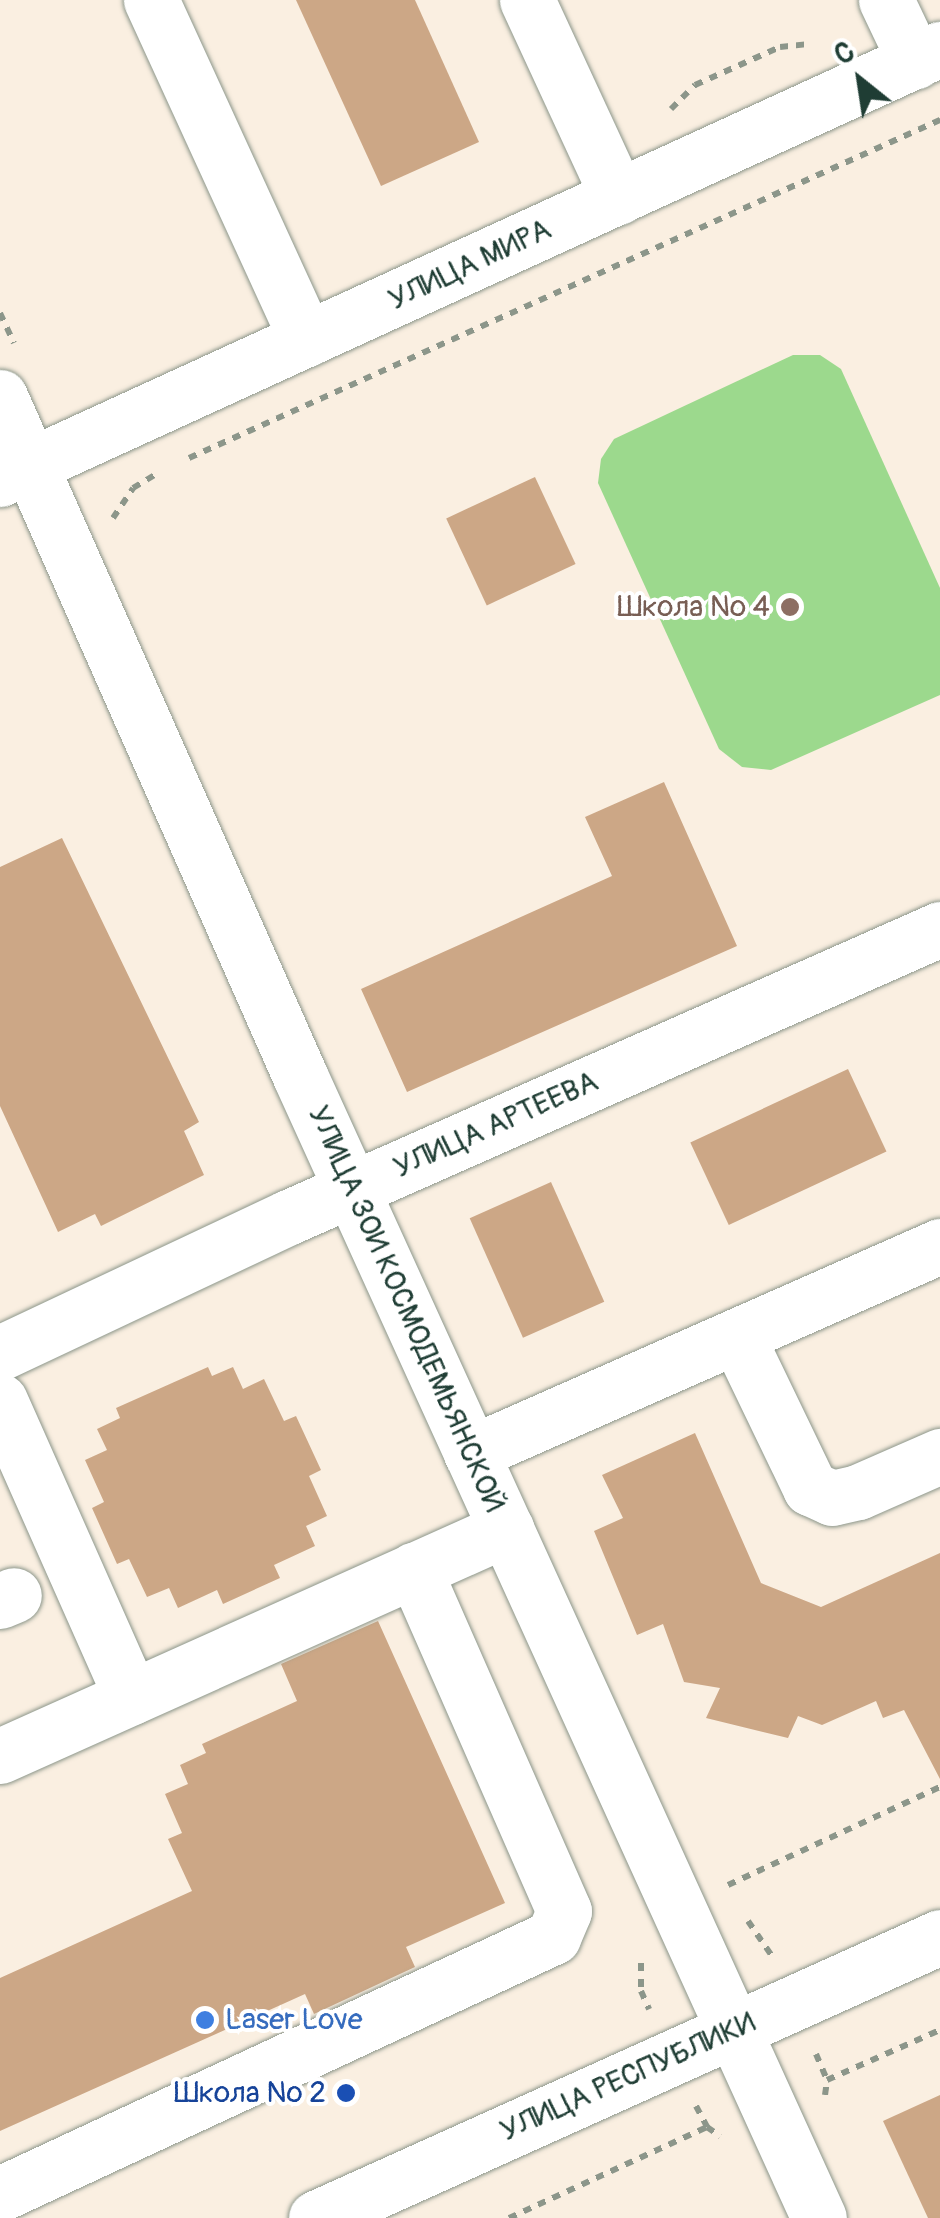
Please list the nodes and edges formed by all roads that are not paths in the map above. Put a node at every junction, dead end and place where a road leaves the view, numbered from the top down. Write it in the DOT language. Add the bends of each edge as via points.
graph roads {
  1 [pos="150,0"];
  2 [pos="527,0"];
  3 [pos="886,0"];
  4 [pos="928,55"];
  5 [pos="618,197"];
  6 [pos="306,340"];
  7 [pos="0,397"];
  8 [pos="16,472"];
  9 [pos="940,930"];
  10 [pos="352,1190"];
  11 [pos="940,1246"];
  12 [pos="737,1336"];
  13 [pos="0,1353"];
  14 [pos="0,1401"];
  15 [pos="471,1453"];
  16 [pos="940,1456"];
  17 [pos="506,1529"];
  18 [pos="414,1570"];
  19 [pos="131,1697"];
  20 [pos="0,1756"];
  21 [pos="940,1938"];
  22 [pos="732,2030"];
  23 [pos="0,2194"];
  24 [pos="316,2218"];
  25 [pos="818,2218"];
  1 -- 6 [label="street"];
  2 -- 5 [label="street"];
  3 -- 4 [label="street"];
  4 -- 5 [label="street, УЛИЦА МИРА"];
  5 -- 6 [label="street, УЛИЦА МИРА"];
  6 -- 8 [label="street, УЛИЦА МИРА"];
  7 -- 8 [label="street, УЛИЦА ЗОИ КОСМОДЕМЬЯНСКОЙ"];
  8 -- 10 [label="street, УЛИЦА ЗОИ КОСМОДЕМЬЯНСКОЙ"];
  9 -- 10 [label="street, УЛИЦА АРТЕЕВА"];
  10 -- 13 [label="street, УЛИЦА АРТЕЕВА"];
  10 -- 15 [label="street, УЛИЦА ЗОИ КОСМОДЕМЬЯНСКОЙ"];
  11 -- 12 [label="street"];
  12 -- 15 [label="street"];
  12 -- 16 [label="street" via="810,1488 832,1498 858,1492"];
  14 -- 19 [label="street"];
  15 -- 17 [label="street, УЛИЦА ЗОИ КОСМОДЕМЬЯНСКОЙ"];
  17 -- 18 [label="street"];
  17 -- 22 [label="street, УЛИЦА ЗОИ КОСМОДЕМЬЯНСКОЙ"];
  18 -- 19 [label="street"];
  18 -- 23 [label="street" via="564,1911 554,1937"];
  19 -- 20 [label="street"];
  21 -- 22 [label="street, УЛИЦА РЕСПУБЛИКИ"];
  22 -- 24 [label="street, УЛИЦА РЕСПУБЛИКИ"];
  22 -- 25 [label="street, УЛИЦА ЗОИ КОСМОДЕМЬЯНСКОЙ"];
}
